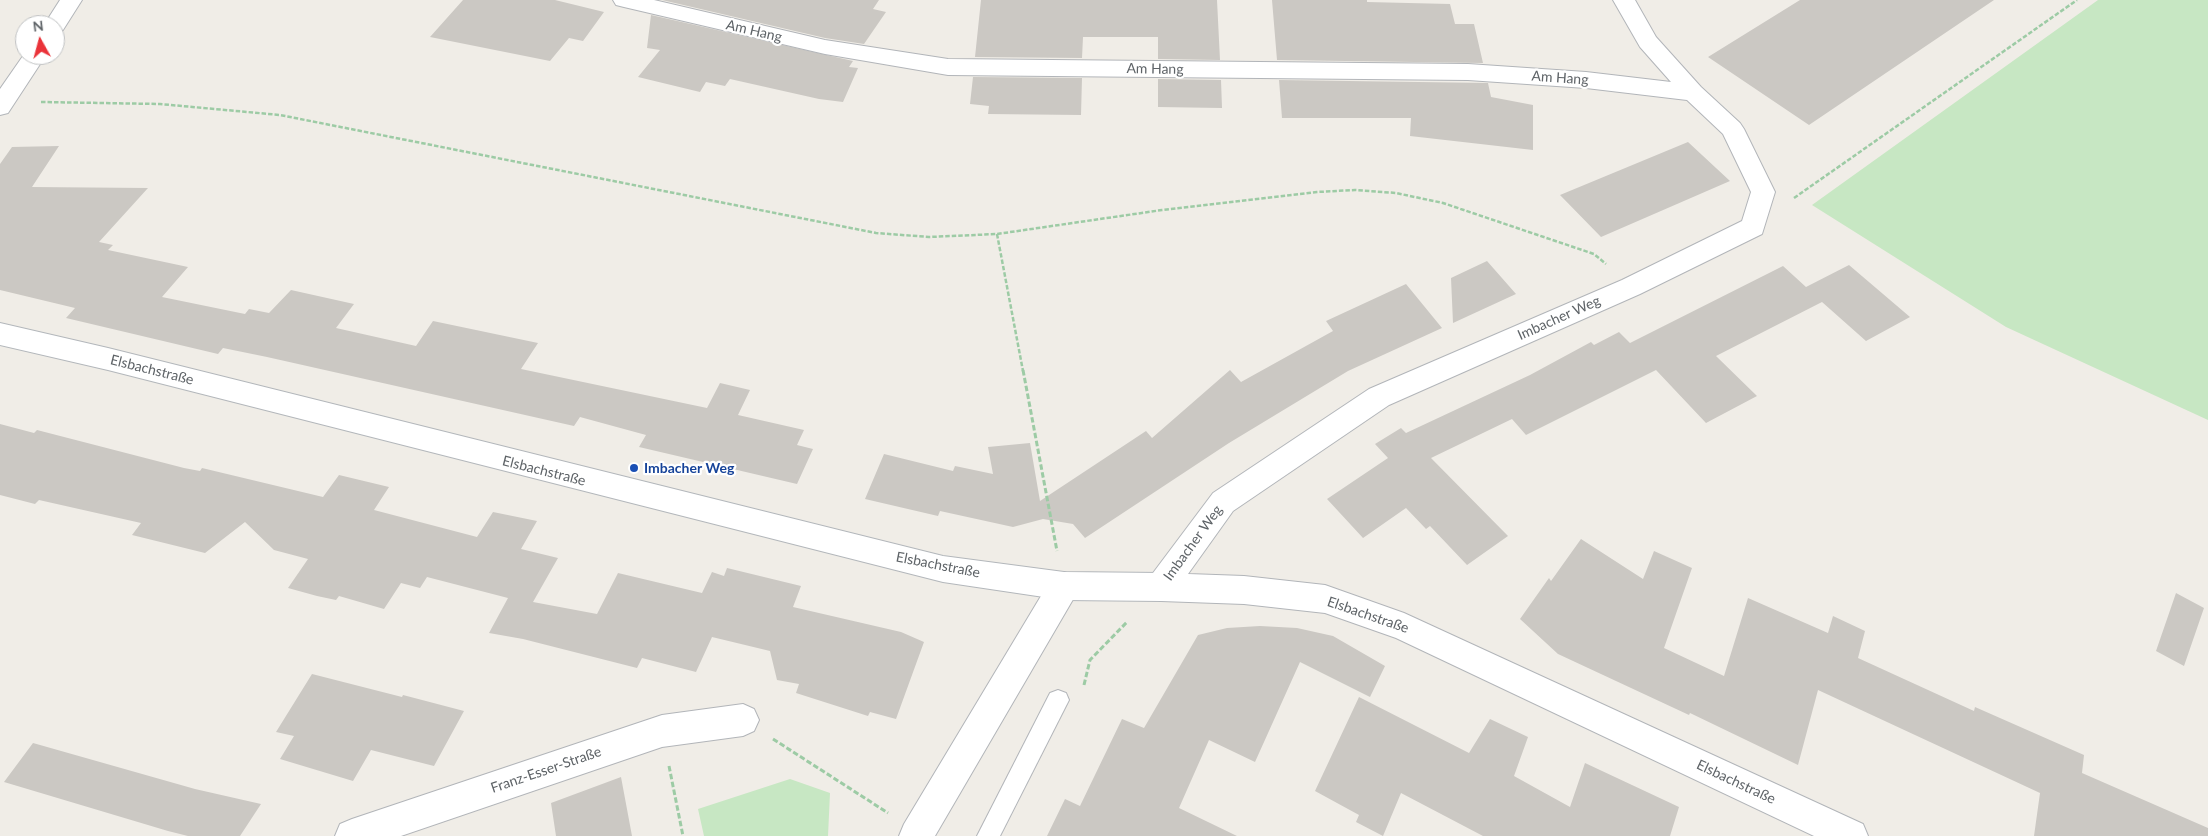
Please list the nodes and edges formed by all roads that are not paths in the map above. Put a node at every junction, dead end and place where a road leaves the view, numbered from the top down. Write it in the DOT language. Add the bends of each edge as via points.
graph roads {
  1 [pos="71,0"];
  2 [pos="624,0"];
  3 [pos="1624,0"];
  4 [pos="61,15"];
  5 [pos="27,65"];
  6 [pos="1693,94"];
  7 [pos="1,105"];
  8 [pos="0,334"];
  9 [pos="1064,586"];
  10 [pos="1161,587"];
  11 [pos="1058,700"];
  12 [pos="743,720"];
  13 [pos="917,834"];
  14 [pos="352,836"];
  15 [pos="988,836"];
  16 [pos="1851,836"];
  1 -- 4 [label="street"];
  2 -- 6 [label="street, Am Hang" via="825,47 948,67 1468,72 1586,80"];
  3 -- 6 [label="street" via="1648,42"];
  5 -- 7 [label="street"];
  6 -- 10 [label="street, Imbacher Weg" via="1732,129 1763,192 1753,227 1631,287 1380,397 1223,502"];
  8 -- 9 [label="street, Elsbachstraße" via="943,569"];
  9 -- 10 [label="street, Elsbachstraße"];
  9 -- 13 [label="street"];
  10 -- 16 [label="street, Elsbachstraße" via="1244,590 1325,599 1404,627"];
  11 -- 15 [label="lane"];
  12 -- 14 [label="street, Franz-Esser-Straße" via="662,731"];
}
